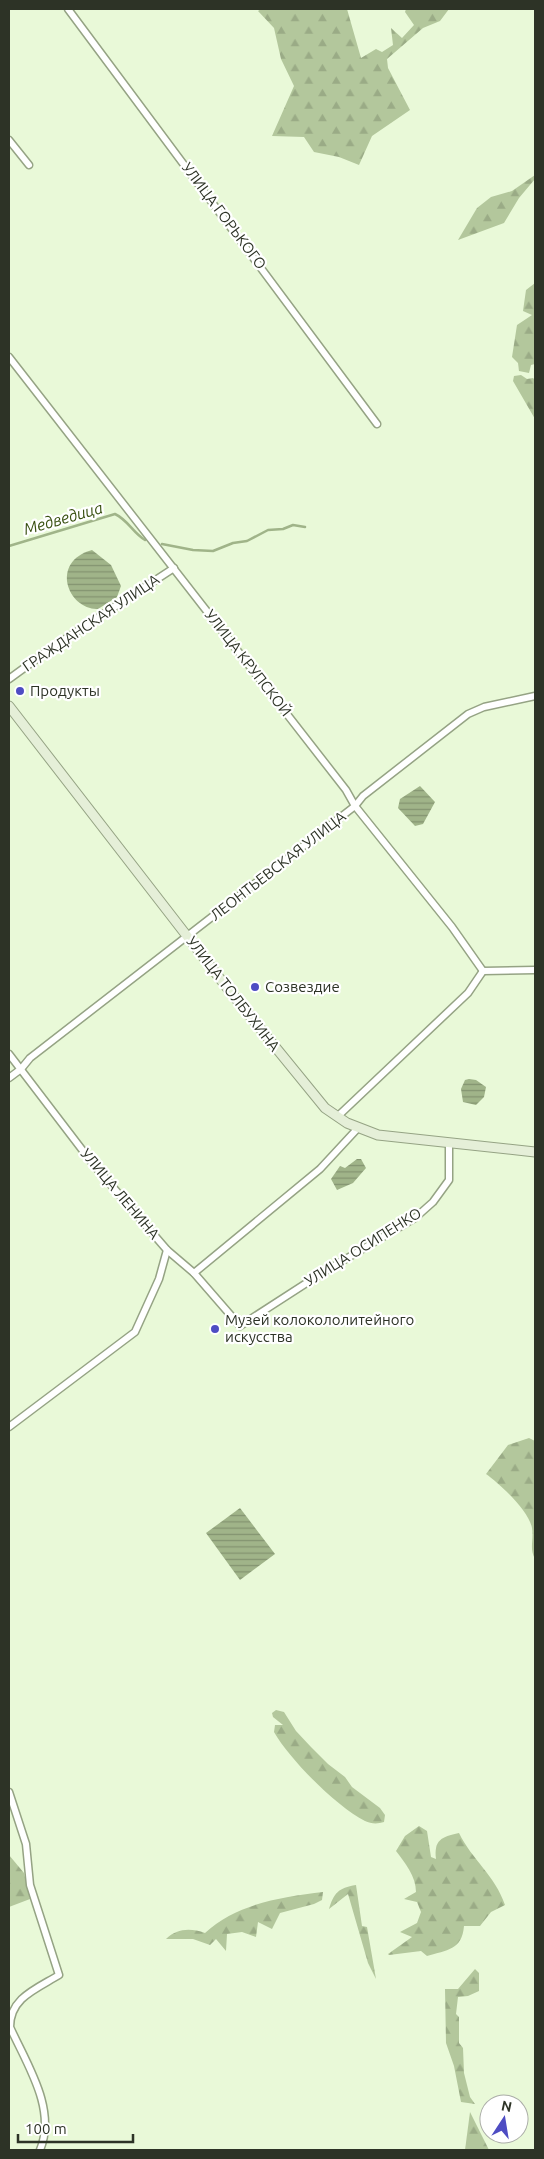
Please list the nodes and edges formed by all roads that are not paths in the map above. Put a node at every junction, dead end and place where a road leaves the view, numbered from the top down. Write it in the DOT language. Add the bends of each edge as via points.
graph roads {
  1 [pos="68,9"];
  2 [pos="9,140"];
  3 [pos="29,165"];
  4 [pos="9,357"];
  5 [pos="377,424"];
  6 [pos="174,568"];
  7 [pos="9,679"];
  8 [pos="535,696"];
  9 [pos="9,706"];
  10 [pos="354,806"];
  11 [pos="187,935"];
  12 [pos="535,970"];
  13 [pos="483,971"];
  14 [pos="9,1054"];
  15 [pos="21,1069"];
  16 [pos="9,1078"];
  17 [pos="337,1117"];
  18 [pos="358,1128"];
  19 [pos="449,1144"];
  20 [pos="535,1152"];
  21 [pos="167,1250"];
  22 [pos="194,1273"];
  23 [pos="240,1326"];
  24 [pos="9,1427"];
  25 [pos="9,1792"];
  26 [pos="40,2150"];
  1 -- 5 [label="street, УЛИЦА ГОРЬКОГО"];
  2 -- 3 [label="street"];
  4 -- 6 [label="street, УЛИЦА КРУПСКОЙ"];
  6 -- 7 [label="street, ГРАЖДАНСКАЯ УЛИЦА"];
  6 -- 10 [label="street, УЛИЦА КРУПСКОЙ" via="346,790"];
  8 -- 10 [label="street, ЛЕОНТЬЕВСКАЯ УЛИЦА" via="484,707 468,714"];
  9 -- 11 [label="main road, УЛИЦА ТОЛБУХИНА"];
  10 -- 11 [label="street, ЛЕОНТЬЕВСКАЯ УЛИЦА"];
  10 -- 13 [label="street, УЛИЦА КРУПСКОЙ" via="452,927"];
  11 -- 15 [label="street, ЛЕОНТЬЕВСКАЯ УЛИЦА" via="30,1058"];
  11 -- 17 [label="main road, УЛИЦА ТОЛБУХИНА" via="315,1098"];
  12 -- 13 [label="street"];
  13 -- 17 [label="street" via="468,993"];
  14 -- 15 [label="street, УЛИЦА ЛЕНИНА"];
  15 -- 16 [label="street, ЛЕОНТЬЕВСКАЯ УЛИЦА"];
  15 -- 21 [label="street, УЛИЦА ЛЕНИНА" via="93,1164"];
  17 -- 18 [label="main road, УЛИЦА ТОЛБУХИНА"];
  18 -- 19 [label="main road, УЛИЦА ТОЛБУХИНА" via="378,1135"];
  18 -- 22 [label="street" via="320,1169"];
  19 -- 20 [label="main road, УЛИЦА ТОЛБУХИНА"];
  19 -- 23 [label="street, УЛИЦА ОСИПЕНКО" via="449,1180 415,1218"];
  21 -- 22 [label="street, УЛИЦА ЛЕНИНА"];
  21 -- 24 [label="street" via="135,1332"];
  22 -- 23 [label="street, УЛИЦА ЛЕНИНА"];
  25 -- 26 [label="street" via="23,1834 30,1885 59,1976 19,2000 10,2016 10,2027 40,2095 46,2119"];
}
